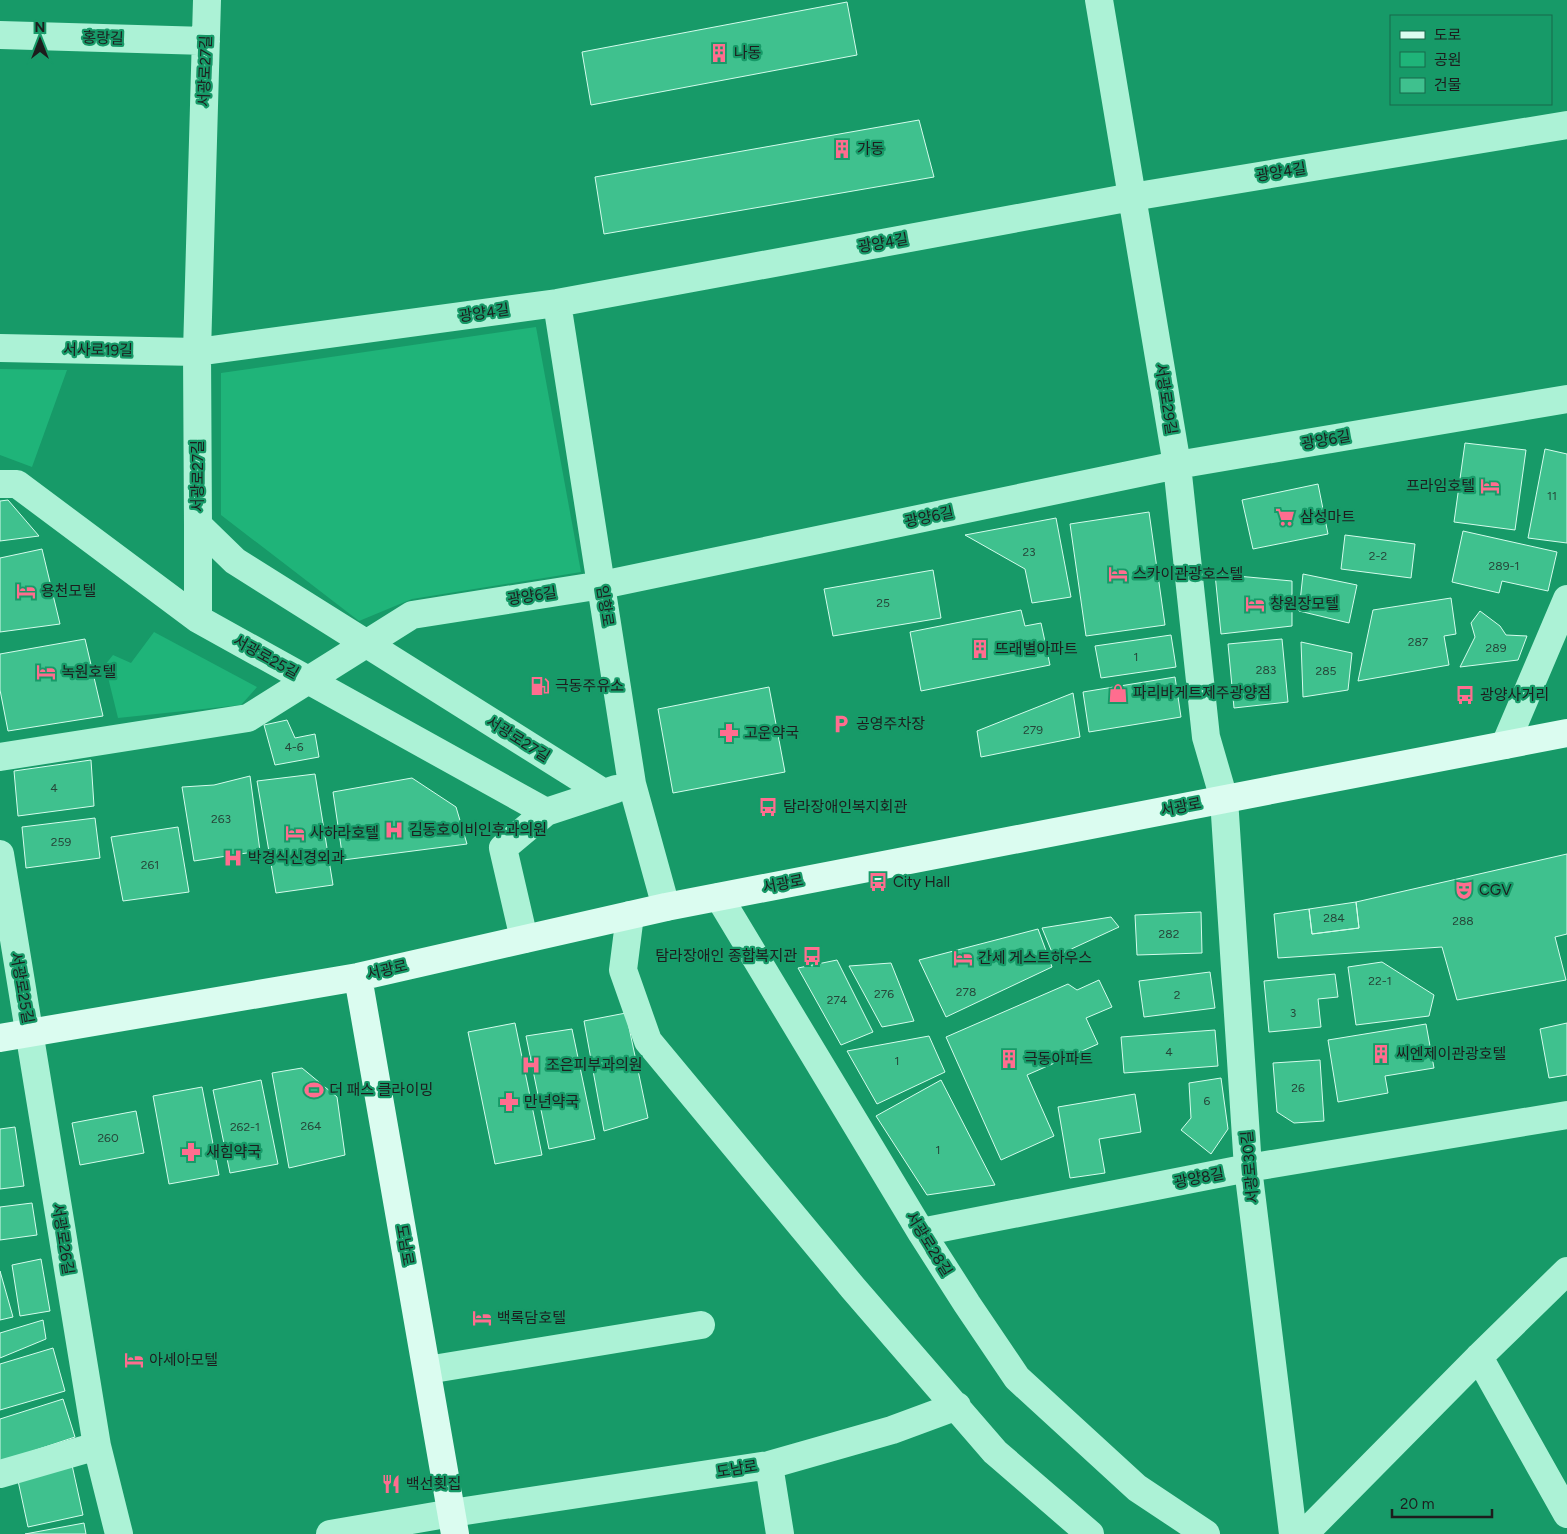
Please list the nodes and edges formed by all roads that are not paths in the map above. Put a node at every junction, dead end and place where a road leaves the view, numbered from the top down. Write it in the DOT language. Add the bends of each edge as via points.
graph roads {
  1 [pos="207,0"];
  2 [pos="1100,0"];
  3 [pos="0,35"];
  4 [pos="206,42"];
  5 [pos="1567,125"];
  6 [pos="1132,197"];
  7 [pos="557,303"];
  8 [pos="0,348"];
  9 [pos="197,352"];
  10 [pos="1567,399"];
  11 [pos="1177,465"];
  12 [pos="0,484"];
  13 [pos="198,524"];
  14 [pos="602,585"];
  15 [pos="1567,599"];
  16 [pos="198,619"];
  17 [pos="366,644"];
  18 [pos="308,680"];
  19 [pos="1567,733"];
  20 [pos="1505,745"];
  21 [pos="0,757"];
  22 [pos="632,784"];
  23 [pos="604,793"];
  24 [pos="1224,799"];
  25 [pos="546,812"];
  26 [pos="0,854"];
  27 [pos="719,897"];
  28 [pos="666,907"];
  29 [pos="630,915"];
  30 [pos="524,939"];
  31 [pos="358,976"];
  32 [pos="30,1033"];
  33 [pos="0,1038"];
  34 [pos="1567,1115"];
  35 [pos="1248,1168"];
  36 [pos="921,1232"];
  37 [pos="1567,1271"];
  38 [pos="701,1326"];
  39 [pos="1479,1357"];
  40 [pos="427,1370"];
  41 [pos="956,1406"];
  42 [pos="97,1446"];
  43 [pos="769,1464"];
  44 [pos="0,1474"];
  45 [pos="1567,1514"];
  46 [pos="454,1523"];
  47 [pos="119,1534"];
  48 [pos="330,1534"];
  49 [pos="780,1534"];
  50 [pos="1090,1534"];
  51 [pos="1206,1534"];
  52 [pos="1293,1534"];
  53 [pos="1304,1534"];
  1 -- 4 [label="street, 서광로27길"];
  2 -- 6 [label="street, 서광로29길"];
  3 -- 4 [label="street, 홍랑길"];
  4 -- 9 [label="street, 서광로27길"];
  5 -- 6 [label="street, 광양4길"];
  6 -- 7 [label="street, 광양4길"];
  6 -- 11 [label="street, 서광로29길"];
  7 -- 9 [label="street, 광양4길"];
  7 -- 14 [label="street, 임항로"];
  8 -- 9 [label="street, 서사로19길"];
  9 -- 13 [label="street, 서광로27길"];
  10 -- 11 [label="street, 광양6길"];
  11 -- 14 [label="street, 광양6길"];
  11 -- 24 [label="street, 서광로29길" via="1206,737"];
  12 -- 16 [label="street, 서광로25길" via="17,484"];
  13 -- 16 [label="street"];
  13 -- 17 [label="street, 서광로27길" via="235,560"];
  14 -- 17 [label="street, 광양6길" via="412,615"];
  14 -- 22 [label="street, 임항로"];
  15 -- 20 [label="street"];
  16 -- 18 [label="street, 서광로25길"];
  17 -- 18 [label="street, 광양6길"];
  17 -- 23 [label="street, 서광로27길"];
  18 -- 21 [label="street, 광양6길" via="248,718"];
  18 -- 25 [label="street, 서광로25길"];
  19 -- 20 [label="main road, 서광로"];
  20 -- 24 [label="main road, 서광로"];
  22 -- 23 [label="street"];
  22 -- 28 [label="street, 임항로"];
  23 -- 25 [label="street"];
  24 -- 27 [label="main road, 서광로"];
  24 -- 35 [label="street, 서광로30길"];
  25 -- 30 [label="street" via="503,848"];
  26 -- 32 [label="street, 서광로25길"];
  27 -- 28 [label="main road, 서광로"];
  27 -- 36 [label="street, 서광로28길"];
  28 -- 29 [label="main road, 서광로"];
  29 -- 30 [label="main road, 서광로"];
  29 -- 41 [label="street" via="623,970 648,1041"];
  30 -- 31 [label="main road, 서광로"];
  31 -- 32 [label="main road, 서광로"];
  31 -- 40 [label="main road, 도남로"];
  32 -- 33 [label="main road, 서광로"];
  32 -- 42 [label="street, 서광로26길"];
  34 -- 35 [label="street, 광양8길"];
  35 -- 36 [label="street, 광양8길"];
  35 -- 52 [label="street, 서광로30길"];
  36 -- 51 [label="street, 서광로28길" via="1017,1378 1137,1488"];
  37 -- 39 [label="street"];
  38 -- 40 [label="street"];
  39 -- 45 [label="street"];
  39 -- 53 [label="street"];
  40 -- 46 [label="main road, 도남로"];
  41 -- 43 [label="street, 도남로" via="892,1430"];
  41 -- 50 [label="street" via="996,1452"];
  42 -- 44 [label="street"];
  42 -- 47 [label="street, 서광로26길"];
  43 -- 46 [label="street, 도남로"];
  43 -- 49 [label="street"];
  46 -- 48 [label="street"];
}
